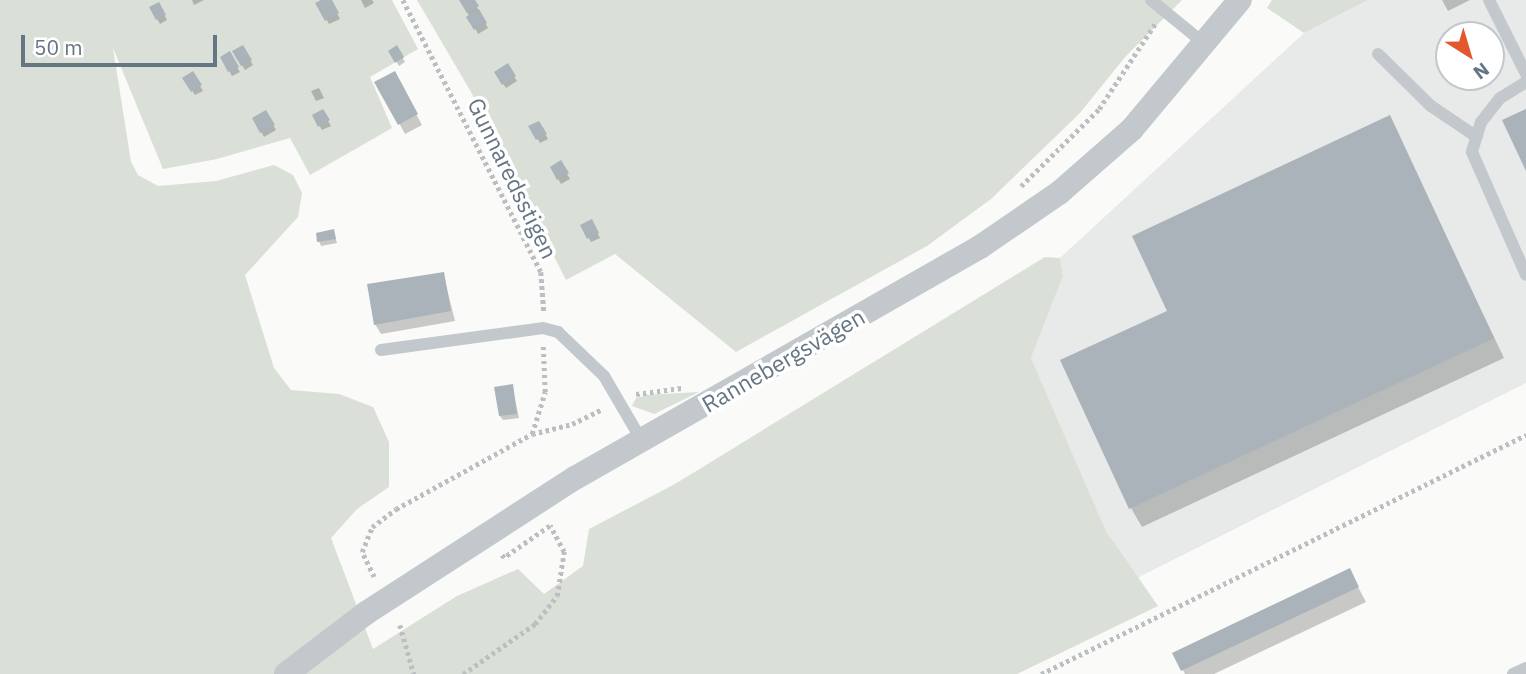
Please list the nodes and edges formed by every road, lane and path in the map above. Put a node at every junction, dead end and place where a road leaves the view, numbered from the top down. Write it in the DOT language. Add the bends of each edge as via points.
graph roads {
  1 [pos="403,0"];
  2 [pos="1151,0"];
  3 [pos="1240,0"];
  4 [pos="1489,0"];
  5 [pos="1166,12"];
  6 [pos="1206,45"];
  7 [pos="1378,54"];
  8 [pos="1526,74"];
  9 [pos="1526,82"];
  10 [pos="1477,137"];
  11 [pos="1014,192"];
  12 [pos="1526,275"];
  13 [pos="543,328"];
  14 [pos="381,350"];
  15 [pos="692,388"];
  16 [pos="618,402"];
  17 [pos="532,434"];
  18 [pos="1526,435"];
  19 [pos="642,440"];
  20 [pos="502,554"];
  21 [pos="374,578"];
  22 [pos="400,625"];
  23 [pos="1526,668"];
  24 [pos="286,674"];
  25 [pos="414,674"];
  26 [pos="463,674"];
  27 [pos="1041,674"];
  28 [pos="1513,674"];
  1 -- 13 [label="path, Gunnaredsstigen" via="541,272"];
  2 -- 5 [label="lane"];
  3 -- 6 [label="street, Rannebergsvägen"];
  4 -- 8 [label="lane"];
  5 -- 6 [label="lane"];
  5 -- 11 [label="path" via="1140,40 1130,66 1099,108"];
  6 -- 19 [label="street, Rannebergsvägen" via="1132,129 1059,193 980,247"];
  7 -- 10 [label="lane" via="1431,106"];
  9 -- 10 [label="lane" via="1500,99 1481,122"];
  10 -- 12 [label="lane" via="1472,152 1484,188"];
  13 -- 14 [label="lane"];
  13 -- 16 [label="lane" via="558,332 591,358"];
  13 -- 17 [label="path, Gunnaredsstigen" via="545,392"];
  15 -- 16 [label="path" via="643,391"];
  16 -- 17 [label="path" via="572,424"];
  16 -- 19 [label="lane"];
  17 -- 21 [label="path" via="396,509 372,527 362,552"];
  18 -- 27 [label="path"];
  19 -- 24 [label="street, Rannebergsvägen" via="366,612"];
  20 -- 26 [label="path" via="504,558 550,526 564,552 557,596 535,624"];
  22 -- 25 [label="path"];
  23 -- 28 [label="lane"];
}
